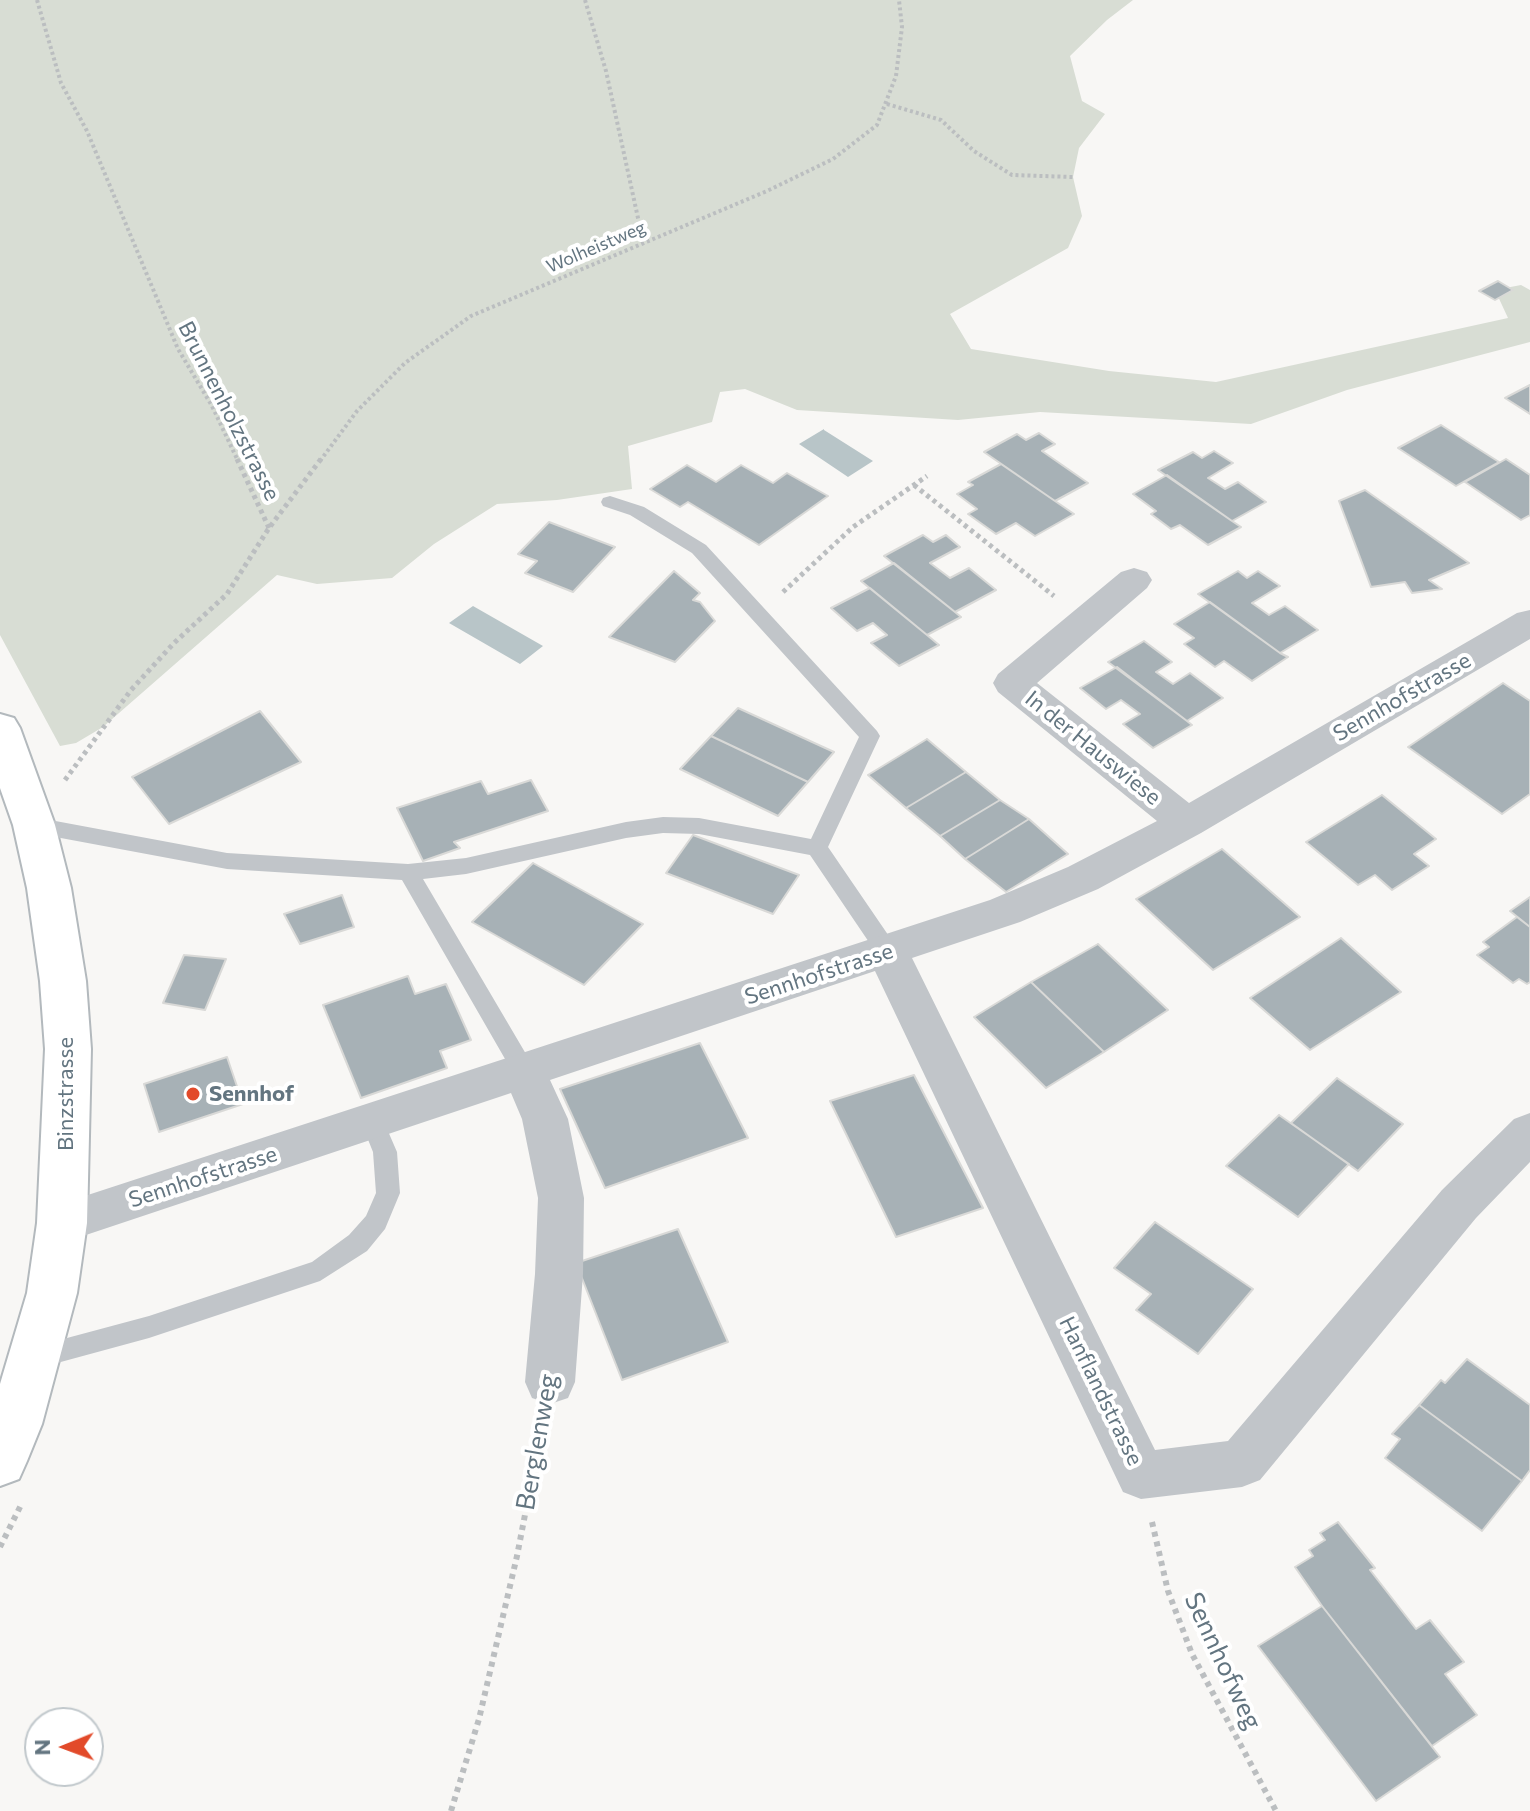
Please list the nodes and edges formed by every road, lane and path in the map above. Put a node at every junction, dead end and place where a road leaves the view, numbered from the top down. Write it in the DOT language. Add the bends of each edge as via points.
graph roads {
  1 [pos="37,0"];
  2 [pos="585,0"];
  3 [pos="899,0"];
  4 [pos="887,104"];
  5 [pos="1073,177"];
  6 [pos="643,241"];
  7 [pos="927,476"];
  8 [pos="914,485"];
  9 [pos="610,502"];
  10 [pos="269,528"];
  11 [pos="1120,592"];
  12 [pos="759,615"];
  13 [pos="1530,622"];
  14 [pos="0,728"];
  15 [pos="1187,823"];
  16 [pos="34,825"];
  17 [pos="817,848"];
  18 [pos="408,872"];
  19 [pos="887,951"];
  20 [pos="524,1071"];
  21 [pos="373,1122"];
  22 [pos="1530,1132"];
  23 [pos="62,1223"];
  24 [pos="35,1357"];
  25 [pos="550,1382"];
  26 [pos="0,1461"];
  27 [pos="1141,1475"];
  28 [pos="451,1811"];
  29 [pos="1276,1811"];
  1 -- 10 [label="path, Brunnenholzstrasse" via="61,83 87,131 178,349 212,406"];
  2 -- 6 [label="path"];
  3 -- 4 [label="path, Wolheistweg" via="901,39"];
  4 -- 5 [label="path" via="941,120 974,151 1012,175"];
  4 -- 6 [label="path, Wolheistweg" via="877,125 833,159"];
  6 -- 10 [label="path, Wolheistweg" via="471,316 405,363 357,411"];
  7 -- 8 [label="path"];
  8 -- 11 [label="path" via="1057,599 1082,586"];
  8 -- 12 [label="path" via="853,527"];
  9 -- 12 [label="lane" via="637,511 699,549"];
  10 -- 16 [label="path, Brunnenholzstrasse" via="227,594 131,690"];
  11 -- 15 [label="street, In der Hauswiese" via="1012,683"];
  12 -- 17 [label="lane" via="870,736"];
  13 -- 15 [label="street, Sennhofstrasse"];
  14 -- 16 [label="main road, Binzstrasse"];
  15 -- 19 [label="street, Sennhofstrasse" via="1070,884"];
  16 -- 18 [label="lane" via="227,861"];
  16 -- 23 [label="main road, Binzstrasse" via="49,888 68,1049"];
  17 -- 18 [label="lane" via="699,826 663,825 466,866"];
  17 -- 19 [label="lane"];
  18 -- 20 [label="lane"];
  19 -- 20 [label="street, Sennhofstrasse"];
  19 -- 27 [label="street, Hanflandstrasse"];
  20 -- 21 [label="street, Sennhofstrasse"];
  20 -- 25 [label="street, Berglenweg" via="545,1119 561,1198"];
  21 -- 23 [label="street, Sennhofstrasse"];
  21 -- 24 [label="lane" via="385,1152 388,1193 376,1222 358,1243 320,1270 149,1327"];
  22 -- 27 [label="street, Hanflandstrasse" via="1459,1204 1242,1463"];
  23 -- 24 [label="main road, Binzstrasse" via="52,1293"];
  24 -- 26 [label="main road, Binzstrasse"];
  25 -- 28 [label="path, Berglenweg" via="517,1556 479,1719"];
  27 -- 29 [label="path, Sennhofweg" via="1168,1591 1192,1654"];
}
